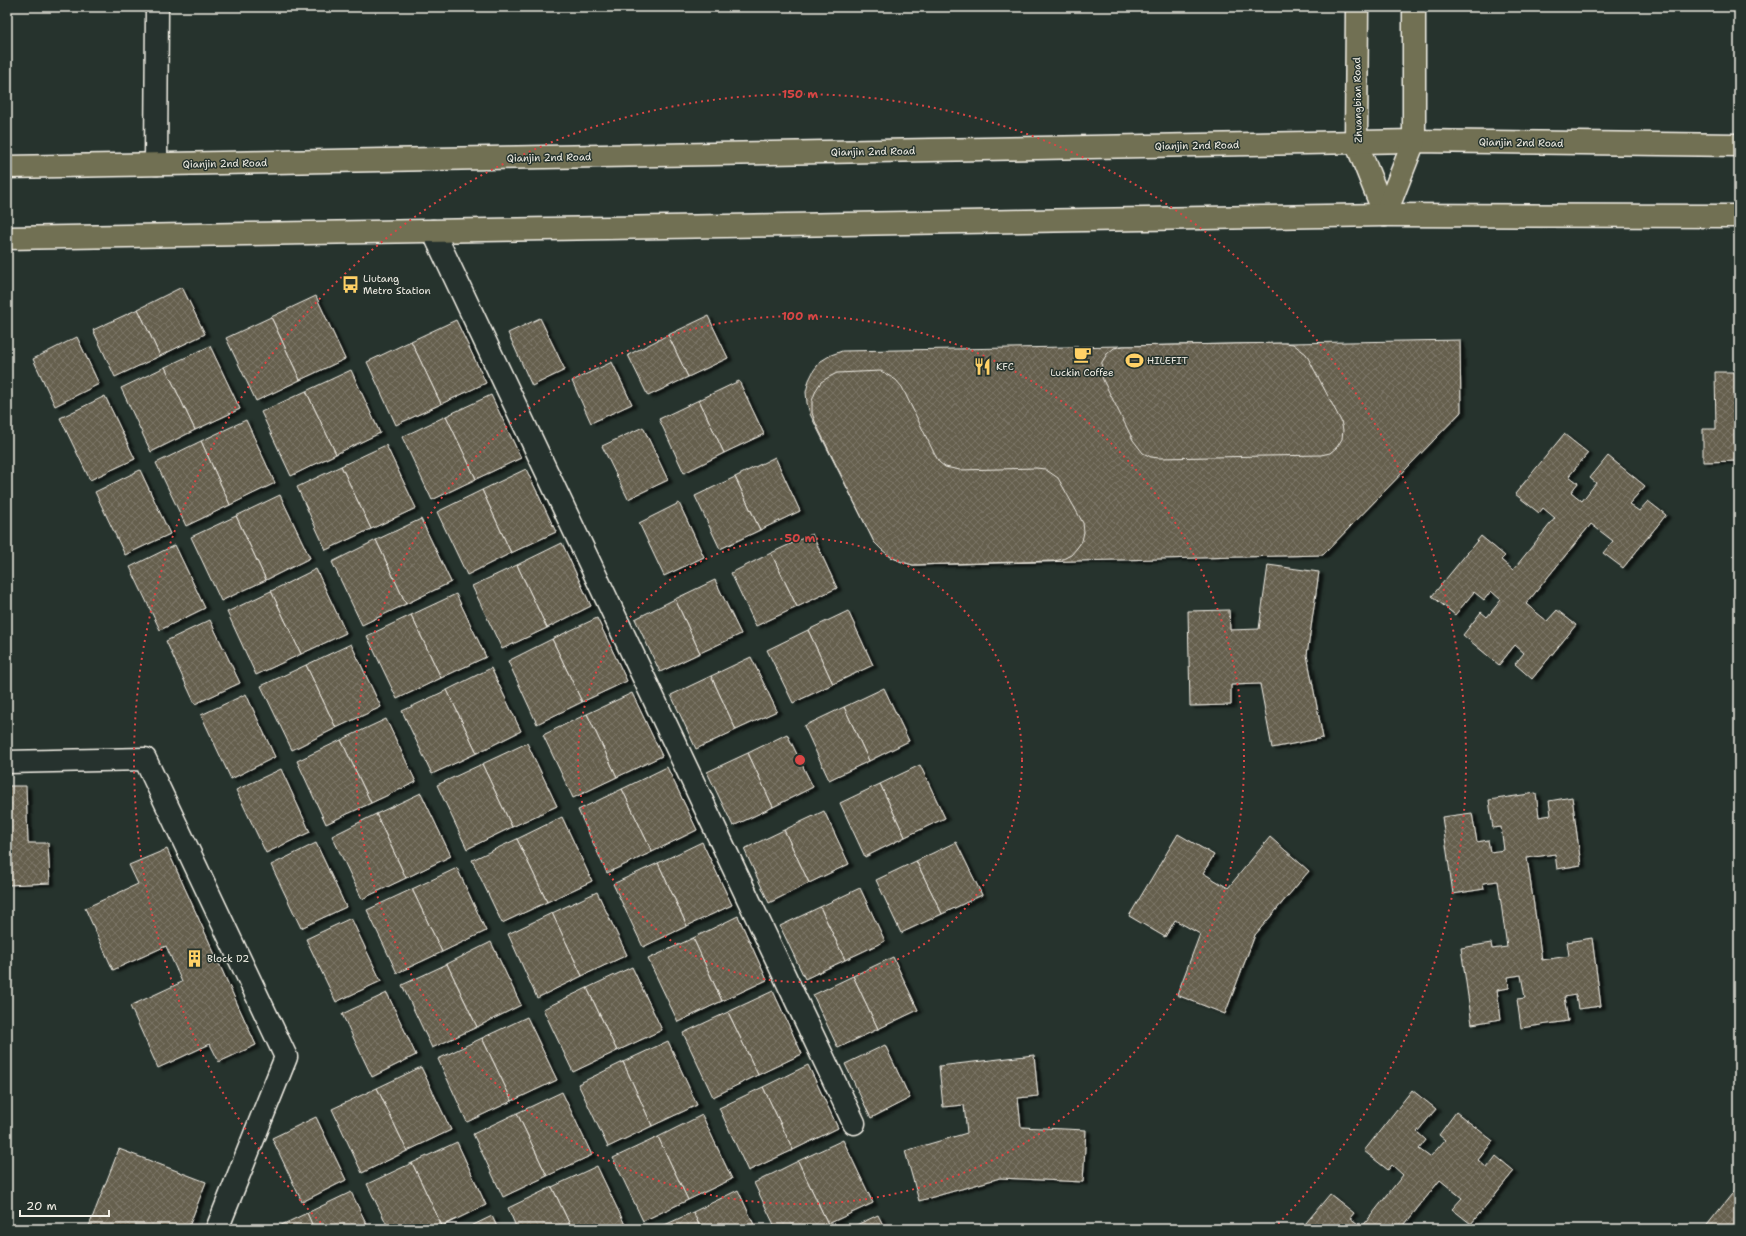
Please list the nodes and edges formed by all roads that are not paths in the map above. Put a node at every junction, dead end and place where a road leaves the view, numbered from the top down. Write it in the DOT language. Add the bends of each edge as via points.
graph roads {
  1 [pos="157,7"];
  2 [pos="1356,7"];
  3 [pos="1414,7"];
  4 [pos="1414,141"];
  5 [pos="1356,142"];
  6 [pos="1739,145"];
  7 [pos="156,164"];
  8 [pos="7,167"];
  9 [pos="1385,215"];
  10 [pos="1739,216"];
  11 [pos="433,231"];
  12 [pos="7,238"];
  13 [pos="7,762"];
  14 [pos="854,1123"];
  15 [pos="217,1229"];
  1 -- 7 [label="street"];
  2 -- 5 [label="main road, Zhuangbian Road"];
  3 -- 4 [label="main road"];
  4 -- 5 [label="main road, Qianjin 2nd Road"];
  4 -- 6 [label="main road, Qianjin 2nd Road"];
  4 -- 9 [label="main road"];
  5 -- 7 [label="main road, Qianjin 2nd Road"];
  5 -- 9 [label="main road, Zhuangbian Road"];
  7 -- 8 [label="main road, Qianjin 2nd Road"];
  9 -- 10 [label="main road"];
  9 -- 11 [label="main road"];
  11 -- 12 [label="main road"];
  11 -- 14 [label="street"];
  13 -- 15 [label="street" via="145,759 286,1057"];
}
